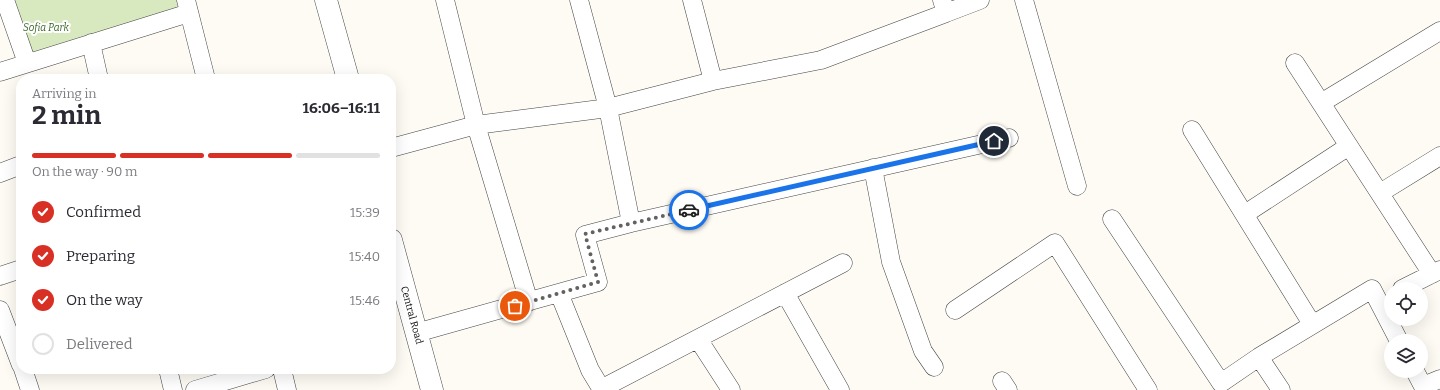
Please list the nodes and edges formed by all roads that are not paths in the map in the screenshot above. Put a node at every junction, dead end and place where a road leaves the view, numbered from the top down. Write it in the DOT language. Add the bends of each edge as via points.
graph roads {
  1 [pos="5,0"];
  2 [pos="326,0"];
  3 [pos="445,0"];
  4 [pos="579,0"];
  5 [pos="692,0"];
  6 [pos="980,0"];
  7 [pos="1024,0"];
  8 [pos="187,6"];
  9 [pos="944,6"];
  10 [pos="1440,31"];
  11 [pos="91,43"];
  12 [pos="27,63"];
  13 [pos="1295,63"];
  14 [pos="0,72"];
  15 [pos="98,74"];
  16 [pos="205,74"];
  17 [pos="347,74"];
  18 [pos="713,81"];
  19 [pos="1321,103"];
  20 [pos="608,108"];
  21 [pos="476,125"];
  22 [pos="1192,130"];
  23 [pos="1009,138"];
  24 [pos="1349,146"];
  25 [pos="396,147"];
  26 [pos="1440,156"];
  27 [pos="16,167"];
  28 [pos="872,168"];
  29 [pos="0,173"];
  30 [pos="1077,186"];
  31 [pos="1380,193"];
  32 [pos="1245,214"];
  33 [pos="1112,219"];
  34 [pos="632,223"];
  35 [pos="396,259"];
  36 [pos="843,262"];
  37 [pos="16,271"];
  38 [pos="1436,272"];
  39 [pos="0,276"];
  40 [pos="1416,282"];
  41 [pos="559,293"];
  42 [pos="785,293"];
  43 [pos="1384,297"];
  44 [pos="529,302"];
  45 [pos="0,310"];
  46 [pos="955,310"];
  47 [pos="1312,324"];
  48 [pos="416,333"];
  49 [pos="698,339"];
  50 [pos="16,350"];
  51 [pos="1259,357"];
  52 [pos="934,367"];
  53 [pos="25,374"];
  54 [pos="169,374"];
  55 [pos="249,374"];
  56 [pos="283,374"];
  57 [pos="1440,379"];
  58 [pos="1421,382"];
  59 [pos="30,390"];
  60 [pos="174,390"];
  61 [pos="195,390"];
  62 [pos="287,390"];
  63 [pos="432,390"];
  64 [pos="601,390"];
  65 [pos="732,390"];
  66 [pos="840,390"];
  67 [pos="1148,390"];
  68 [pos="1282,390"];
  1 -- 12 [label="street"];
  2 -- 17 [label="street"];
  3 -- 21 [label="street"];
  4 -- 20 [label="street"];
  5 -- 18 [label="street"];
  6 -- 9 [label="street"];
  7 -- 30 [label="street"];
  8 -- 11 [label="street"];
  8 -- 16 [label="street"];
  9 -- 18 [label="street" via="820,60"];
  10 -- 19 [label="street"];
  11 -- 12 [label="street"];
  11 -- 15 [label="street"];
  12 -- 14 [label="street"];
  13 -- 19 [label="street"];
  18 -- 20 [label="street"];
  19 -- 24 [label="street"];
  20 -- 21 [label="street"];
  20 -- 34 [label="street"];
  21 -- 25 [label="street"];
  21 -- 44 [label="street"];
  22 -- 32 [label="street"];
  23 -- 28 [label="street"];
  24 -- 31 [label="street"];
  24 -- 32 [label="street"];
  26 -- 31 [label="street"];
  27 -- 29 [label="street"];
  28 -- 34 [label="street"];
  28 -- 52 [label="street" via="891,262 923,351"];
  31 -- 38 [label="street"];
  32 -- 47 [label="street"];
  33 -- 51 [label="street" via="1221,383"];
  34 -- 41 [label="street" via="585,234 598,282"];
  35 -- 48 [label="street, Central Road"];
  36 -- 42 [label="street"];
  37 -- 39 [label="street"];
  38 -- 40 [label="street"];
  41 -- 44 [label="street"];
  41 -- 64 [label="street" via="590,370"];
  42 -- 49 [label="street"];
  42 -- 66 [label="street"];
  43 -- 47 [label="street" via="1372,289"];
  44 -- 48 [label="street"];
  45 -- 50 [label="street"];
  46 -- 67 [label="street" via="1055,243"];
  47 -- 51 [label="street"];
  48 -- 63 [label="street, Central Road"];
  49 -- 64 [label="street"];
  49 -- 65 [label="street"];
  51 -- 68 [label="street"];
  53 -- 59 [label="street"];
  54 -- 60 [label="street"];
  55 -- 61 [label="street"];
  56 -- 62 [label="street"];
  57 -- 58 [label="street"];
}
